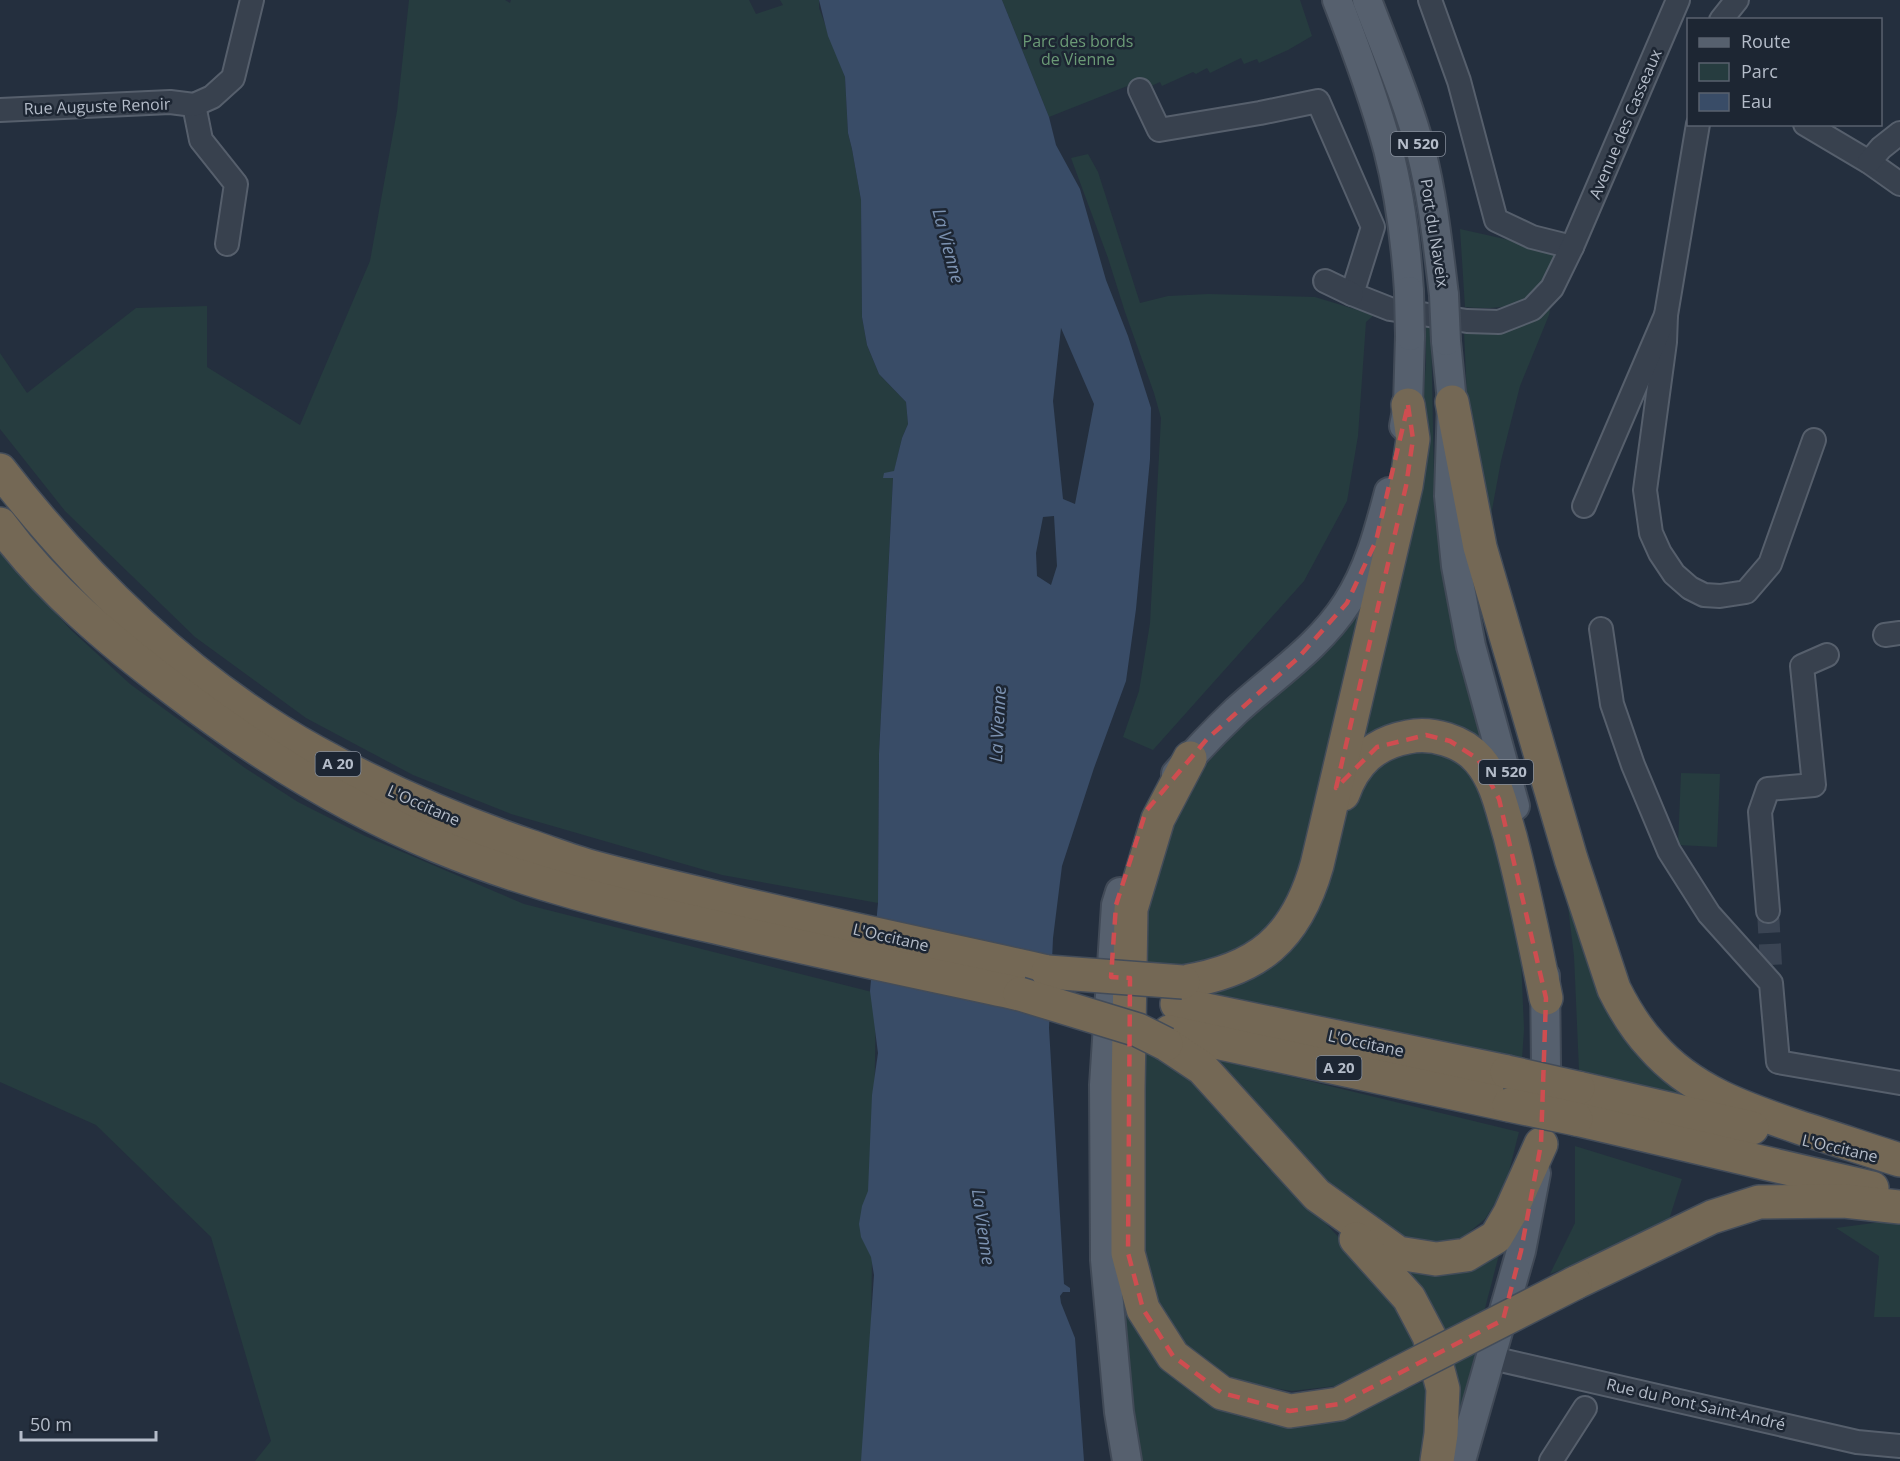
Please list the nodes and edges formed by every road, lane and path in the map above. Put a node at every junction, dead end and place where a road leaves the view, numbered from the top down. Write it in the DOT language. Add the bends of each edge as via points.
graph roads {
  1 [pos="252,0"];
  2 [pos="1337,0"];
  3 [pos="1367,0"];
  4 [pos="1431,0"];
  5 [pos="1678,0"];
  6 [pos="1737,0"];
  7 [pos="1723,18"];
  8 [pos="1742,18"];
  9 [pos="1140,90"];
  10 [pos="203,101"];
  11 [pos="0,110"];
  12 [pos="1698,126"];
  13 [pos="1808,126"];
  14 [pos="1900,133"];
  15 [pos="1869,162"];
  16 [pos="1900,184"];
  17 [pos="227,244"];
  18 [pos="1572,247"];
  19 [pos="1325,281"];
  20 [pos="1352,294"];
  21 [pos="1666,315"];
  22 [pos="1452,402"];
  23 [pos="1408,405"];
  24 [pos="1814,440"];
  25 [pos="0,470"];
  26 [pos="1584,506"];
  27 [pos="0,524"];
  28 [pos="1601,629"];
  29 [pos="1827,655"];
  30 [pos="1190,758"];
  31 [pos="1324,834"];
  32 [pos="1768,911"];
  33 [pos="761,923"];
  34 [pos="1546,998"];
  35 [pos="1174,1016"];
  36 [pos="1900,1083"];
  37 [pos="1577,1104"];
  38 [pos="1541,1144"];
  39 [pos="1900,1161"];
  40 [pos="1900,1194"];
  41 [pos="1317,1195"];
  42 [pos="1900,1207"];
  43 [pos="1492,1358"];
  44 [pos="1585,1408"];
  45 [pos="1900,1446"];
  46 [pos="1127,1461"];
  47 [pos="1437,1461"];
  48 [pos="1461,1461"];
  49 [pos="1551,1461"];
  1 -- 10 [label="street" via="232,78"];
  2 -- 23 [label="main road, Port du Naveix / N 520, bridge" via="1364,68 1388,150 1401,219 1409,291"];
  3 -- 22 [label="main road, Port du Naveix / N 520, bridge" via="1398,80 1434,213"];
  4 -- 18 [label="street" via="1459,81 1497,220 1532,237"];
  5 -- 18 [label="street, Avenue des Casseaux"];
  6 -- 7 [label="street"];
  6 -- 8 [label="street"];
  9 -- 20 [label="street" via="1159,130 1318,101 1373,227"];
  10 -- 11 [label="street, Rue Auguste Renoir"];
  10 -- 17 [label="street, Rue Auguste Renoir" via="201,140 236,184"];
  12 -- 21 [label="street"];
  13 -- 15 [label="street"];
  14 -- 15 [label="street"];
  15 -- 16 [label="street"];
  18 -- 20 [label="street, Avenue des Casseaux" via="1552,288 1532,309 1499,322 1390,309"];
  19 -- 20 [label="street, Avenue des Casseaux"];
  21 -- 24 [label="street" via="1645,490 1651,533 1659,553 1690,588 1704,595 1746,592 1770,564"];
  21 -- 26 [label="street"];
  22 -- 34 [label="main road, N 520" via="1449,496 1455,566 1471,646 1528,854 1542,927"];
  22 -- 39 [label="highway" via="1480,547 1571,859 1621,1003 1664,1058 1704,1089 1755,1112"];
  23 -- 30 [label="main road, N 520" via="1376,541 1347,603 1297,659"];
  23 -- 31 [label="highway" via="1413,439 1406,486"];
  25 -- 33 [label="highway, L'Occitane / A 20" via="74,559 125,611 217,688 314,752 378,785 490,832"];
  27 -- 33 [label="highway, L'Occitane / A 20" via="72,606 158,677 279,764 373,816 438,846 532,880 637,910"];
  28 -- 36 [label="street" via="1612,704 1669,851 1709,914 1771,974 1778,1062"];
  29 -- 32 [label="street" via="1802,666 1814,785 1768,789 1760,812"];
  30 -- 42 [label="highway, bridge" via="1158,819 1131,909 1128,1253 1143,1309 1173,1356 1222,1393 1290,1411 1339,1404 1712,1217 1760,1202 1844,1201"];
  30 -- 46 [label="main road" via="1146,811 1116,905 1104,1085 1105,1260"];
  31 -- 34 [label="highway" via="1357,765 1377,747 1400,738 1426,735 1465,749 1490,776 1499,799 1526,897"];
  31 -- 35 [label="highway" via="1304,903 1276,942 1258,957 1224,972"];
  33 -- 35 [label="highway, L'Occitane / A 20, bridge" via="1048,972"];
  33 -- 35 [label="highway, L'Occitane / A 20, bridge" via="1138,1030"];
  34 -- 38 [label="main road, N 520"];
  35 -- 37 [label="highway, L'Occitane / A 20, bridge" via="1509,1105"];
  35 -- 37 [label="highway, L'Occitane / A 20, bridge" via="1507,1072"];
  35 -- 41 [label="highway" via="1202,1068"];
  37 -- 39 [label="highway, L'Occitane / A 20"];
  37 -- 40 [label="highway, L'Occitane / A 20"];
  38 -- 41 [label="highway" via="1496,1237 1466,1255 1436,1259 1398,1253"];
  38 -- 43 [label="main road" via="1521,1251"];
  41 -- 47 [label="highway" via="1409,1298 1429,1336 1443,1389"];
  43 -- 45 [label="street, Rue du Pont Saint-André" via="1857,1442"];
  43 -- 48 [label="main road"];
  44 -- 49 [label="street"];
}
